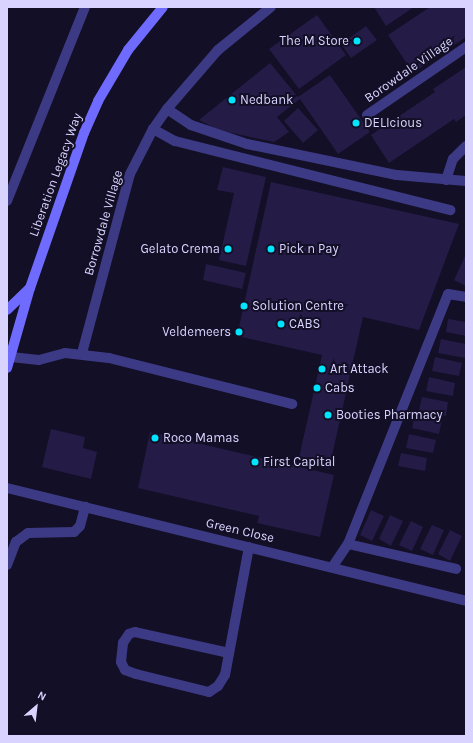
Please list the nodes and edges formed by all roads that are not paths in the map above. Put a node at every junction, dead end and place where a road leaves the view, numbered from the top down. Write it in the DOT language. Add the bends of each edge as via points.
graph roads {
  1 [pos="85,7"];
  2 [pos="163,7"];
  3 [pos="271,7"];
  4 [pos="466,47"];
  5 [pos="167,109"];
  6 [pos="367,115"];
  7 [pos="153,129"];
  8 [pos="466,146"];
  9 [pos="446,180"];
  10 [pos="466,181"];
  11 [pos="7,201"];
  12 [pos="450,210"];
  13 [pos="30,288"];
  14 [pos="466,297"];
  15 [pos="7,310"];
  16 [pos="82,354"];
  17 [pos="9,358"];
  18 [pos="7,368"];
  19 [pos="292,404"];
  20 [pos="7,488"];
  21 [pos="85,507"];
  22 [pos="348,544"];
  23 [pos="249,547"];
  24 [pos="7,565"];
  25 [pos="333,566"];
  26 [pos="456,569"];
  27 [pos="466,601"];
  28 [pos="229,652"];
  1 -- 11 [label="street"];
  2 -- 13 [label="main road, Liberation Legacy Way" via="128,50 98,101 59,200"];
  3 -- 5 [label="street, Borrowdale Village" via="218,50"];
  4 -- 6 [label="street, Borowdale Village"];
  5 -- 7 [label="street, Borrowdale Village"];
  5 -- 9 [label="street" via="192,125 247,144 398,175"];
  7 -- 12 [label="street" via="176,141"];
  7 -- 16 [label="street, Borrowdale Village" via="130,174"];
  8 -- 9 [label="street" via="453,159"];
  9 -- 10 [label="street"];
  13 -- 15 [label="main road"];
  13 -- 17 [label="main road, Liberation Legacy Way"];
  14 -- 22 [label="street" via="448,294"];
  16 -- 17 [label="street" via="65,353 39,360"];
  16 -- 19 [label="street" via="110,358"];
  17 -- 18 [label="main road, Liberation Legacy Way"];
  20 -- 21 [label="street, Green Close"];
  21 -- 23 [label="street, Green Close"];
  21 -- 24 [label="street" via="80,526 74,532 28,533 16,542"];
  22 -- 25 [label="street"];
  22 -- 26 [label="street"];
  23 -- 25 [label="street, Green Close"];
  23 -- 28 [label="street"];
  25 -- 27 [label="street, Green Close"];
  28 -- 28 [label="street" via="225,675 218,686 208,692 136,674 125,670 121,662 123,643 129,634 136,632"];
}
